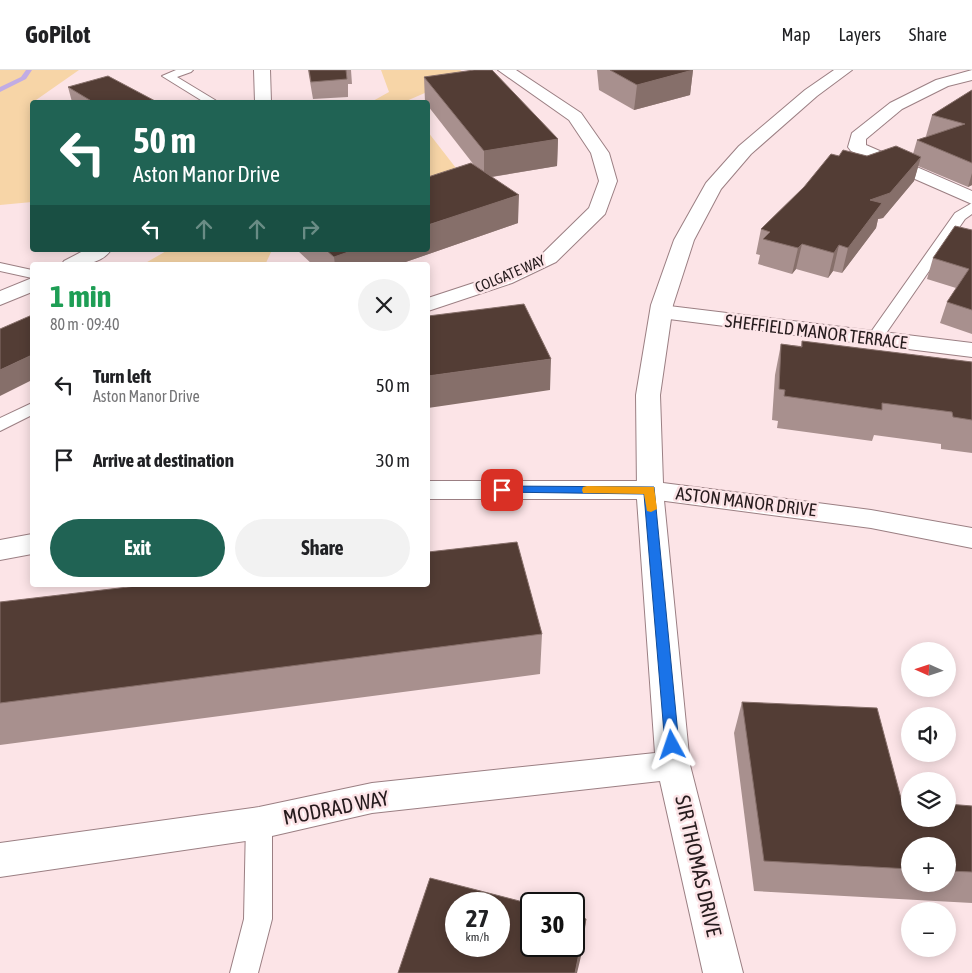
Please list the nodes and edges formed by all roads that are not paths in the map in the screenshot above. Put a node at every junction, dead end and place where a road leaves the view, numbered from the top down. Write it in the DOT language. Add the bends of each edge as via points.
graph roads {
  1 [pos="187,70"];
  2 [pos="262,70"];
  3 [pos="506,70"];
  4 [pos="844,70"];
  5 [pos="972,74"];
  6 [pos="208,100"];
  7 [pos="263,100"];
  8 [pos="972,198"];
  9 [pos="972,206"];
  10 [pos="97,252"];
  11 [pos="78,262"];
  12 [pos="0,267"];
  13 [pos="30,274"];
  14 [pos="30,285"];
  15 [pos="0,299"];
  16 [pos="430,304"];
  17 [pos="661,312"];
  18 [pos="874,339"];
  19 [pos="972,350"];
  20 [pos="30,409"];
  21 [pos="0,425"];
  22 [pos="430,490"];
  23 [pos="650,490"];
  24 [pos="972,538"];
  25 [pos="30,544"];
  26 [pos="0,550"];
  27 [pos="674,765"];
  28 [pos="259,823"];
  29 [pos="0,860"];
  30 [pos="244,973"];
  31 [pos="723,973"];
  1 -- 6 [label="lane" via="168,76"];
  2 -- 7 [label="street"];
  3 -- 16 [label="street, COLGATE WAY" via="575,117 600,153 608,181 598,210 549,258 505,279"];
  4 -- 17 [label="street, SIR THOMAS DRIVE" via="811,93 745,150 713,187 684,240"];
  5 -- 8 [label="street" via="942,83 896,106 858,137 857,147"];
  9 -- 18 [label="lane" via="960,216"];
  10 -- 11 [label="street"];
  12 -- 13 [label="lane"];
  14 -- 15 [label="street"];
  17 -- 18 [label="street, SHEFFIELD MANOR TERRACE"];
  17 -- 23 [label="street, SIR THOMAS DRIVE" via="648,395"];
  18 -- 19 [label="street, SHEFFIELD MANOR TERRACE"];
  20 -- 21 [label="lane"];
  22 -- 23 [label="street, ASTON MANOR DRIVE"];
  23 -- 24 [label="street, ASTON MANOR DRIVE" via="871,519"];
  23 -- 27 [label="street, SIR THOMAS DRIVE"];
  25 -- 26 [label="street"];
  27 -- 28 [label="street, MODRAD WAY" via="372,798"];
  27 -- 31 [label="street, SIR THOMAS DRIVE"];
  28 -- 29 [label="street, MODRAD WAY"];
  28 -- 30 [label="lane" via="258,919"];
}
